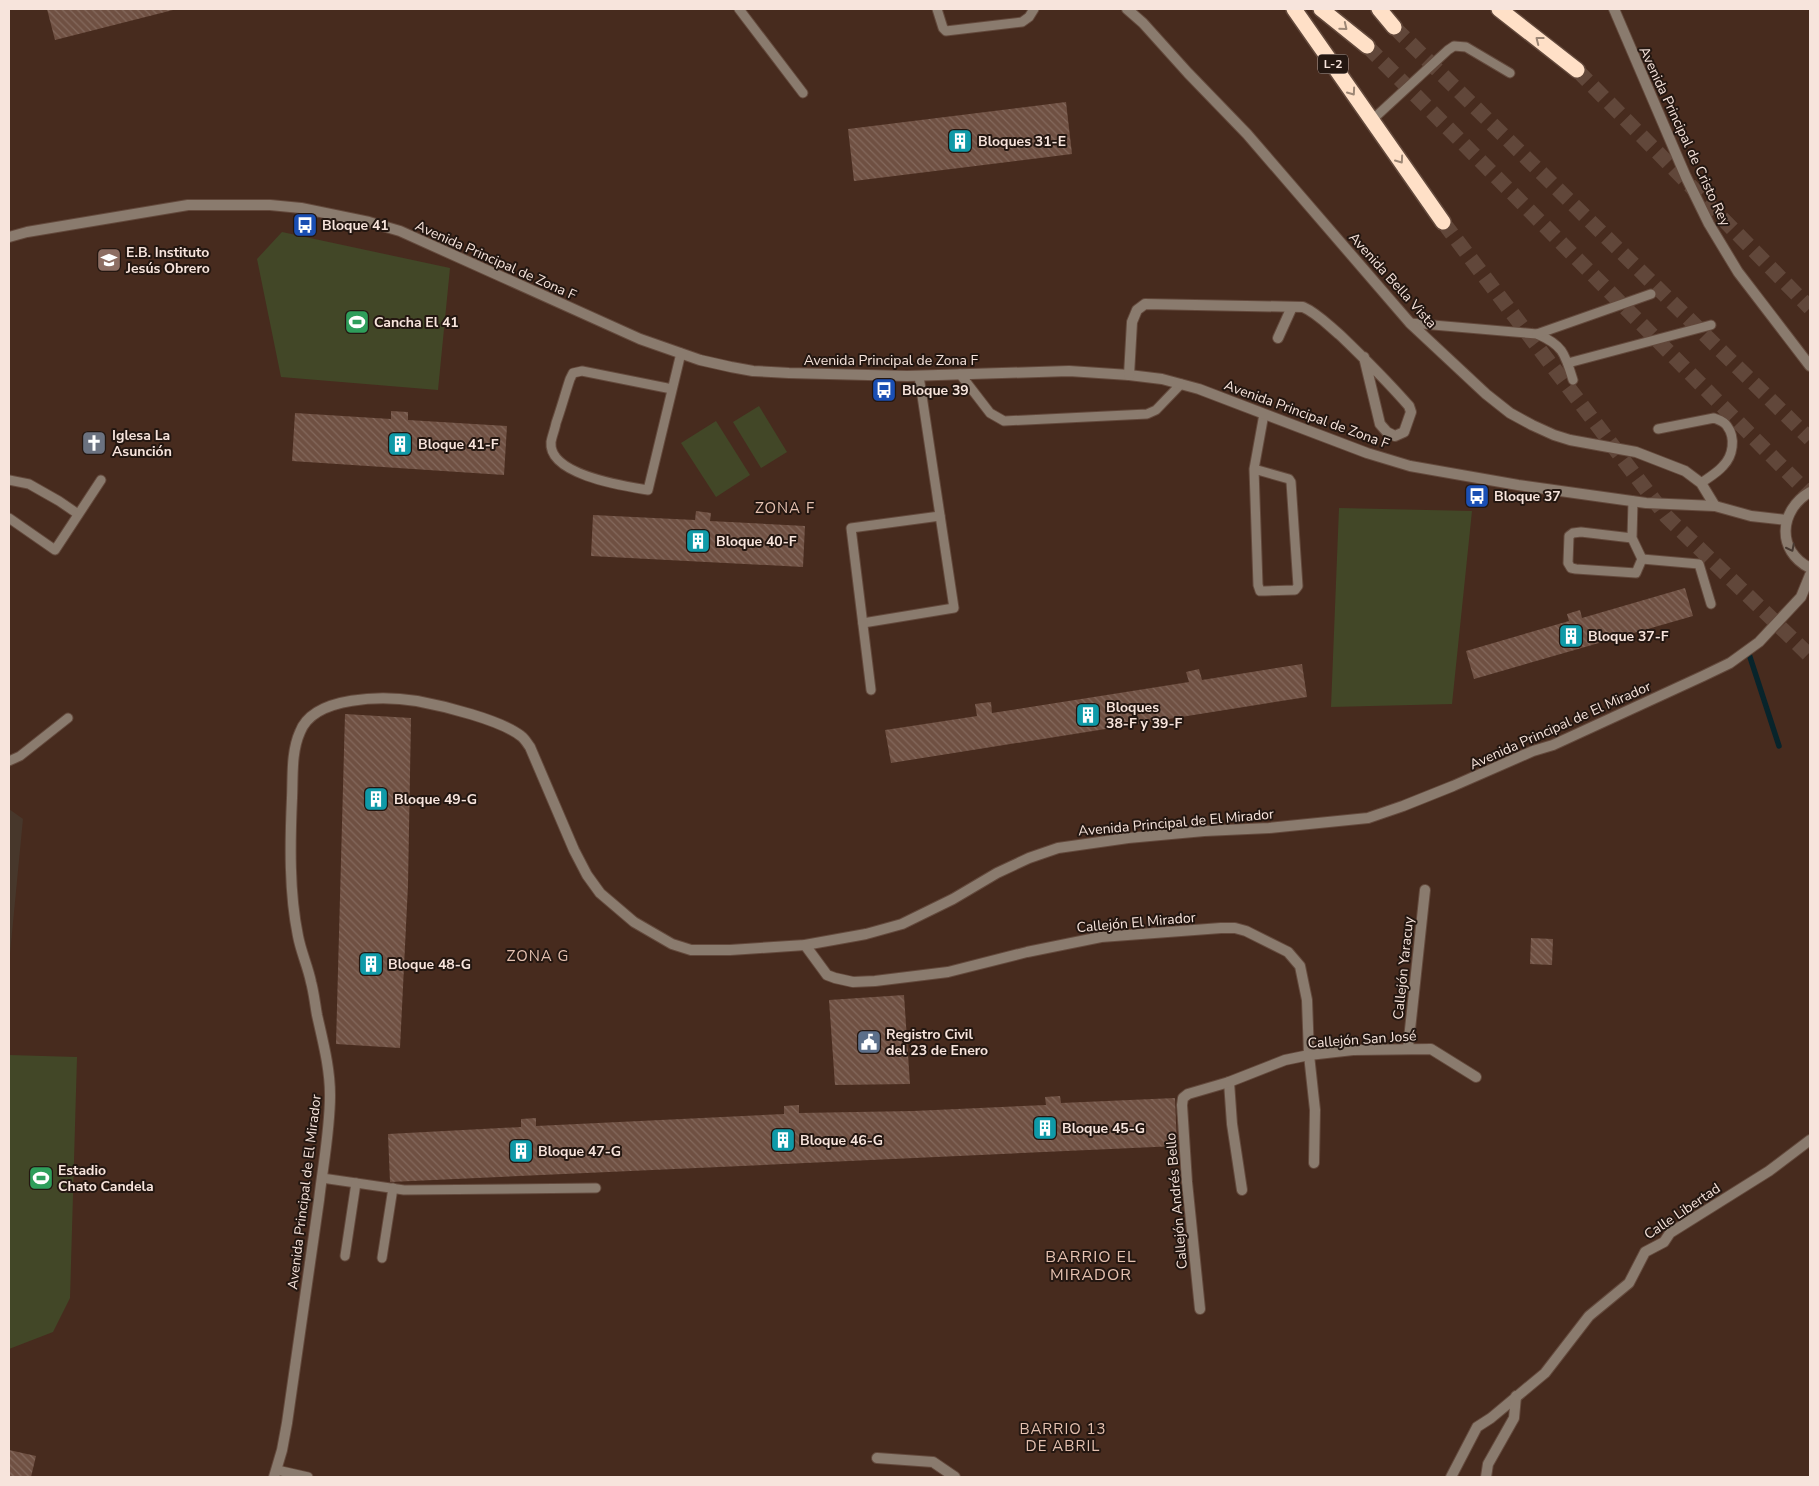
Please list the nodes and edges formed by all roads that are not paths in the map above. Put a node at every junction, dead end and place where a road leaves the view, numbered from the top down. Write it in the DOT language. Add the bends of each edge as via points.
graph roads {
  1 [pos="739,9"];
  2 [pos="937,9"];
  3 [pos="1034,9"];
  4 [pos="1127,9"];
  5 [pos="1294,9"];
  6 [pos="1321,9"];
  7 [pos="1379,9"];
  8 [pos="1498,9"];
  9 [pos="1614,9"];
  10 [pos="1394,27"];
  11 [pos="1367,46"];
  12 [pos="1577,70"];
  13 [pos="1510,73"];
  14 [pos="803,93"];
  15 [pos="1372,120"];
  16 [pos="1443,222"];
  17 [pos="9,237"];
  18 [pos="1651,294"];
  19 [pos="1292,307"];
  20 [pos="1410,323"];
  21 [pos="1711,325"];
  22 [pos="1537,334"];
  23 [pos="1278,338"];
  24 [pos="681,353"];
  25 [pos="1364,357"];
  26 [pos="1568,363"];
  27 [pos="1810,366"];
  28 [pos="960,374"];
  29 [pos="1129,375"];
  30 [pos="919,376"];
  31 [pos="1573,380"];
  32 [pos="1180,384"];
  33 [pos="672,389"];
  34 [pos="1264,414"];
  35 [pos="1658,429"];
  36 [pos="1254,469"];
  37 [pos="9,480"];
  38 [pos="101,480"];
  39 [pos="1701,483"];
  40 [pos="1810,492"];
  41 [pos="1633,501"];
  42 [pos="1715,506"];
  43 [pos="78,514"];
  44 [pos="940,516"];
  45 [pos="9,518"];
  46 [pos="1786,520"];
  47 [pos="1632,538"];
  48 [pos="1642,559"];
  49 [pos="1810,568"];
  50 [pos="1810,575"];
  51 [pos="1711,604"];
  52 [pos="862,623"];
  53 [pos="871,690"];
  54 [pos="68,718"];
  55 [pos="9,762"];
  56 [pos="1424,890"];
  57 [pos="804,945"];
  58 [pos="1408,1048"];
  59 [pos="1309,1055"];
  60 [pos="1476,1077"];
  61 [pos="1229,1082"];
  62 [pos="1188,1094"];
  63 [pos="1810,1140"];
  64 [pos="1314,1163"];
  65 [pos="322,1178"];
  66 [pos="356,1183"];
  67 [pos="393,1188"];
  68 [pos="596,1188"];
  69 [pos="1242,1190"];
  70 [pos="345,1256"];
  71 [pos="382,1258"];
  72 [pos="1200,1309"];
  73 [pos="1516,1396"];
  74 [pos="877,1458"];
  75 [pos="276,1474"];
  76 [pos="308,1477"];
  77 [pos="955,1477"];
  78 [pos="1451,1477"];
  79 [pos="1486,1477"];
  1 -- 14 [label="lane"];
  2 -- 3 [label="lane" via="946,31 1022,22"];
  4 -- 20 [label="street, Avenida Bella Vista" via="1246,134"];
  5 -- 15 [label="highway, L-2, one-way"];
  6 -- 11 [label="highway, L-2, one-way"];
  7 -- 10 [label="highway"];
  12 -- 8 [label="highway, one-way"];
  9 -- 27 [label="street, Avenida Principal de Cristo Rey" via="1686,177 1718,240 1738,272"];
  13 -- 15 [label="lane" via="1466,47 1454,46"];
  15 -- 16 [label="highway, L-2, one-way"];
  17 -- 24 [label="street, Avenida Principal de Zona F" via="188,206 270,205 336,214 400,231 640,339"];
  18 -- 22 [label="lane"];
  19 -- 23 [label="street"];
  19 -- 25 [label="street" via="1311,310"];
  19 -- 29 [label="street" via="1145,304 1136,310 1132,322"];
  20 -- 22 [label="lane"];
  20 -- 39 [label="street, Avenida Bella Vista" via="1510,413 1570,440 1636,452 1685,471"];
  21 -- 26 [label="lane"];
  22 -- 26 [label="lane" via="1553,341"];
  24 -- 30 [label="street, Avenida Principal de Zona F" via="754,371"];
  24 -- 33 [label="lane"];
  25 -- 25 [label="street" via="1409,406 1411,412 1404,432 1395,436 1380,424"];
  26 -- 31 [label="lane"];
  28 -- 29 [label="street, Avenida Principal de Zona F" via="1069,371"];
  28 -- 30 [label="street, Avenida Principal de Zona F"];
  28 -- 32 [label="lane" via="990,413 1004,421 1147,414 1156,410"];
  29 -- 32 [label="street, Avenida Principal de Zona F"];
  30 -- 44 [label="lane"];
  32 -- 34 [label="street, Avenida Principal de Zona F"];
  33 -- 33 [label="lane" via="582,371 574,373 551,442 552,453 576,472 648,490"];
  34 -- 36 [label="lane"];
  34 -- 41 [label="street, Avenida Principal de Zona F" via="1410,466"];
  35 -- 39 [label="lane" via="1714,418 1727,425 1732,438 1732,452 1723,466"];
  36 -- 36 [label="lane" via="1291,482 1298,586 1295,590 1265,591 1258,585"];
  37 -- 43 [label="lane" via="29,484"];
  38 -- 43 [label="lane"];
  39 -- 42 [label="street, Avenida Bella Vista"];
  40 -- 46 [label="street" via="1796,502"];
  41 -- 42 [label="street, Avenida Principal de Zona F"];
  41 -- 47 [label="lane"];
  42 -- 46 [label="street, Avenida Principal de Zona F" via="1751,516"];
  43 -- 45 [label="lane" via="55,550"];
  44 -- 52 [label="lane" via="851,528"];
  44 -- 52 [label="lane" via="954,608"];
  46 -- 49 [label="street, one-way" via="1791,550"];
  47 -- 48 [label="lane"];
  47 -- 48 [label="lane" via="1573,533 1569,536 1568,563 1576,570 1631,574 1638,571"];
  48 -- 51 [label="lane" via="1699,564"];
  50 -- 57 [label="street, Avenida Principal de El Mirador" via="1802,597 1759,642 1730,662 1552,745 1403,806 1368,818 1128,838 1058,848 998,873 902,924"];
  52 -- 53 [label="lane"];
  54 -- 55 [label="lane"];
  56 -- 58 [label="street, Callejón Yaracuy"];
  57 -- 59 [label="street, Callejón El Mirador" via="827,975 853,982 926,976 1101,937 1235,928 1288,952 1300,966 1307,1000"];
  57 -- 65 [label="street, Avenida Principal de El Mirador" via="691,950 672,944 634,922 600,893 587,875 563,828 530,747 514,731 443,706 401,699 371,698 320,710 308,718 300,730 294,762 291,822 298,938 312,983 330,1070 329,1123"];
  58 -- 59 [label="street, Callejón San José"];
  58 -- 60 [label="street, Callejón San José" via="1431,1049"];
  59 -- 61 [label="street, Callejón San José" via="1285,1060"];
  59 -- 64 [label="street, Callejón El Mirador" via="1315,1110"];
  61 -- 62 [label="street, Callejón San José"];
  61 -- 69 [label="street"];
  62 -- 72 [label="street, Callejón Andrés Bello" via="1182,1105"];
  63 -- 73 [label="street, Calle Libertad" via="1645,1252 1629,1283 1590,1316 1545,1373"];
  65 -- 66 [label="lane"];
  65 -- 75 [label="street, Avenida Principal de El Mirador" via="287,1423"];
  66 -- 67 [label="lane"];
  66 -- 70 [label="lane"];
  67 -- 68 [label="lane"];
  67 -- 71 [label="lane"];
  73 -- 78 [label="street, Calle Libertad" via="1477,1427"];
  73 -- 79 [label="street" via="1514,1418 1488,1464"];
  74 -- 77 [label="street" via="933,1462"];
  75 -- 76 [label="lane"];
}
